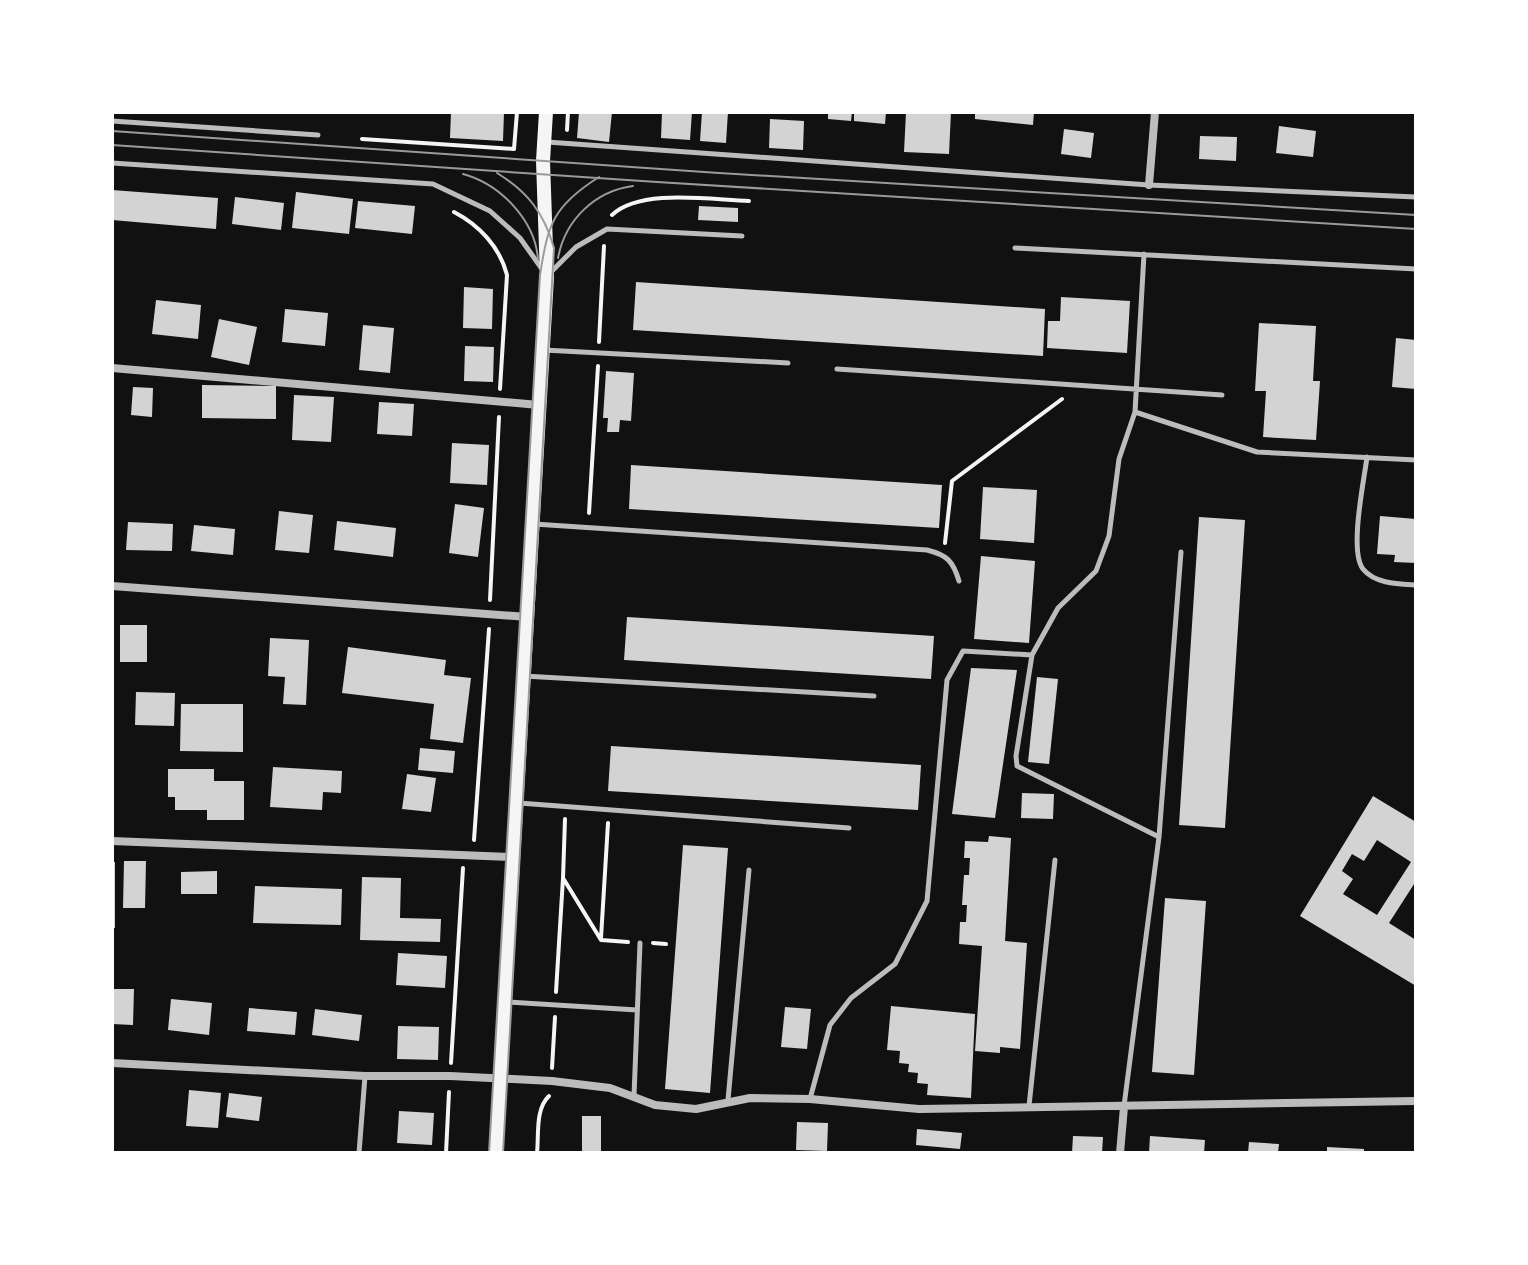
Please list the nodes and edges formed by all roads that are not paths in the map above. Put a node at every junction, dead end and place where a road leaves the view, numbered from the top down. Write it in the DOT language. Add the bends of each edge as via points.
graph roads {
  1 [pos="546,112"];
  2 [pos="1155,112"];
  3 [pos="112,121"];
  4 [pos="318,135"];
  5 [pos="544,142"];
  6 [pos="112,163"];
  7 [pos="1149,185"];
  8 [pos="1416,197"];
  9 [pos="742,236"];
  10 [pos="1015,248"];
  11 [pos="1144,254"];
  12 [pos="1416,269"];
  13 [pos="547,277"];
  14 [pos="543,350"];
  15 [pos="788,363"];
  16 [pos="112,368"];
  17 [pos="837,369"];
  18 [pos="1137,390"];
  19 [pos="1222,395"];
  20 [pos="539,405"];
  21 [pos="1135,412"];
  22 [pos="1367,457"];
  23 [pos="1416,460"];
  24 [pos="532,524"];
  25 [pos="1181,552"];
  26 [pos="959,581"];
  27 [pos="1416,585"];
  28 [pos="112,586"];
  29 [pos="527,617"];
  30 [pos="1032,655"];
  31 [pos="524,676"];
  32 [pos="874,696"];
  33 [pos="516,802"];
  34 [pos="849,828"];
  35 [pos="1159,837"];
  36 [pos="112,841"];
  37 [pos="513,857"];
  38 [pos="1055,860"];
  39 [pos="749,870"];
  40 [pos="640,943"];
  41 [pos="505,1002"];
  42 [pos="637,1010"];
  43 [pos="112,1063"];
  44 [pos="365,1076"];
  45 [pos="500,1078"];
  46 [pos="634,1097"];
  47 [pos="810,1099"];
  48 [pos="728,1100"];
  49 [pos="1416,1101"];
  50 [pos="1029,1107"];
  51 [pos="1124,1107"];
  52 [pos="359,1153"];
  53 [pos="496,1153"];
  54 [pos="1120,1153"];
  1 -- 5 [label="main road"];
  2 -- 7 [label="street"];
  3 -- 4 [label="lane"];
  5 -- 7 [label="lane"];
  5 -- 13 [label="main road"];
  6 -- 13 [label="lane" via="433,184 490,211 520,238"];
  7 -- 8 [label="lane"];
  9 -- 13 [label="lane" via="607,229 576,247"];
  10 -- 11 [label="lane"];
  11 -- 12 [label="lane"];
  11 -- 18 [label="lane"];
  13 -- 14 [label="main road"];
  14 -- 15 [label="lane"];
  14 -- 20 [label="main road"];
  16 -- 20 [label="street"];
  17 -- 18 [label="lane"];
  18 -- 19 [label="lane"];
  18 -- 21 [label="lane"];
  20 -- 24 [label="main road"];
  21 -- 22 [label="lane" via="1257,452"];
  21 -- 30 [label="lane" via="1119,459 1109,536 1096,571 1058,608"];
  22 -- 23 [label="lane"];
  22 -- 27 [label="lane" via="1357,550 1363,569 1384,582"];
  24 -- 26 [label="lane" via="927,550 953,563"];
  24 -- 29 [label="main road"];
  25 -- 35 [label="lane"];
  28 -- 29 [label="street"];
  29 -- 31 [label="main road"];
  30 -- 35 [label="lane" via="1017,766"];
  30 -- 47 [label="lane" via="963,651 956,659 947,680 927,901 895,964 851,998 830,1025"];
  31 -- 32 [label="lane"];
  31 -- 33 [label="main road"];
  33 -- 34 [label="lane"];
  33 -- 37 [label="main road"];
  35 -- 51 [label="lane"];
  36 -- 37 [label="street"];
  37 -- 41 [label="main road"];
  38 -- 50 [label="lane"];
  39 -- 48 [label="lane"];
  40 -- 42 [label="lane"];
  41 -- 42 [label="lane"];
  41 -- 45 [label="main road"];
  42 -- 46 [label="lane"];
  43 -- 44 [label="street"];
  44 -- 45 [label="street"];
  44 -- 52 [label="lane"];
  45 -- 46 [label="street" via="610,1088"];
  45 -- 53 [label="main road"];
  46 -- 48 [label="street" via="696,1109"];
  47 -- 48 [label="street"];
  47 -- 50 [label="street" via="919,1109"];
  49 -- 51 [label="street"];
  50 -- 51 [label="street"];
  51 -- 54 [label="street"];
}
